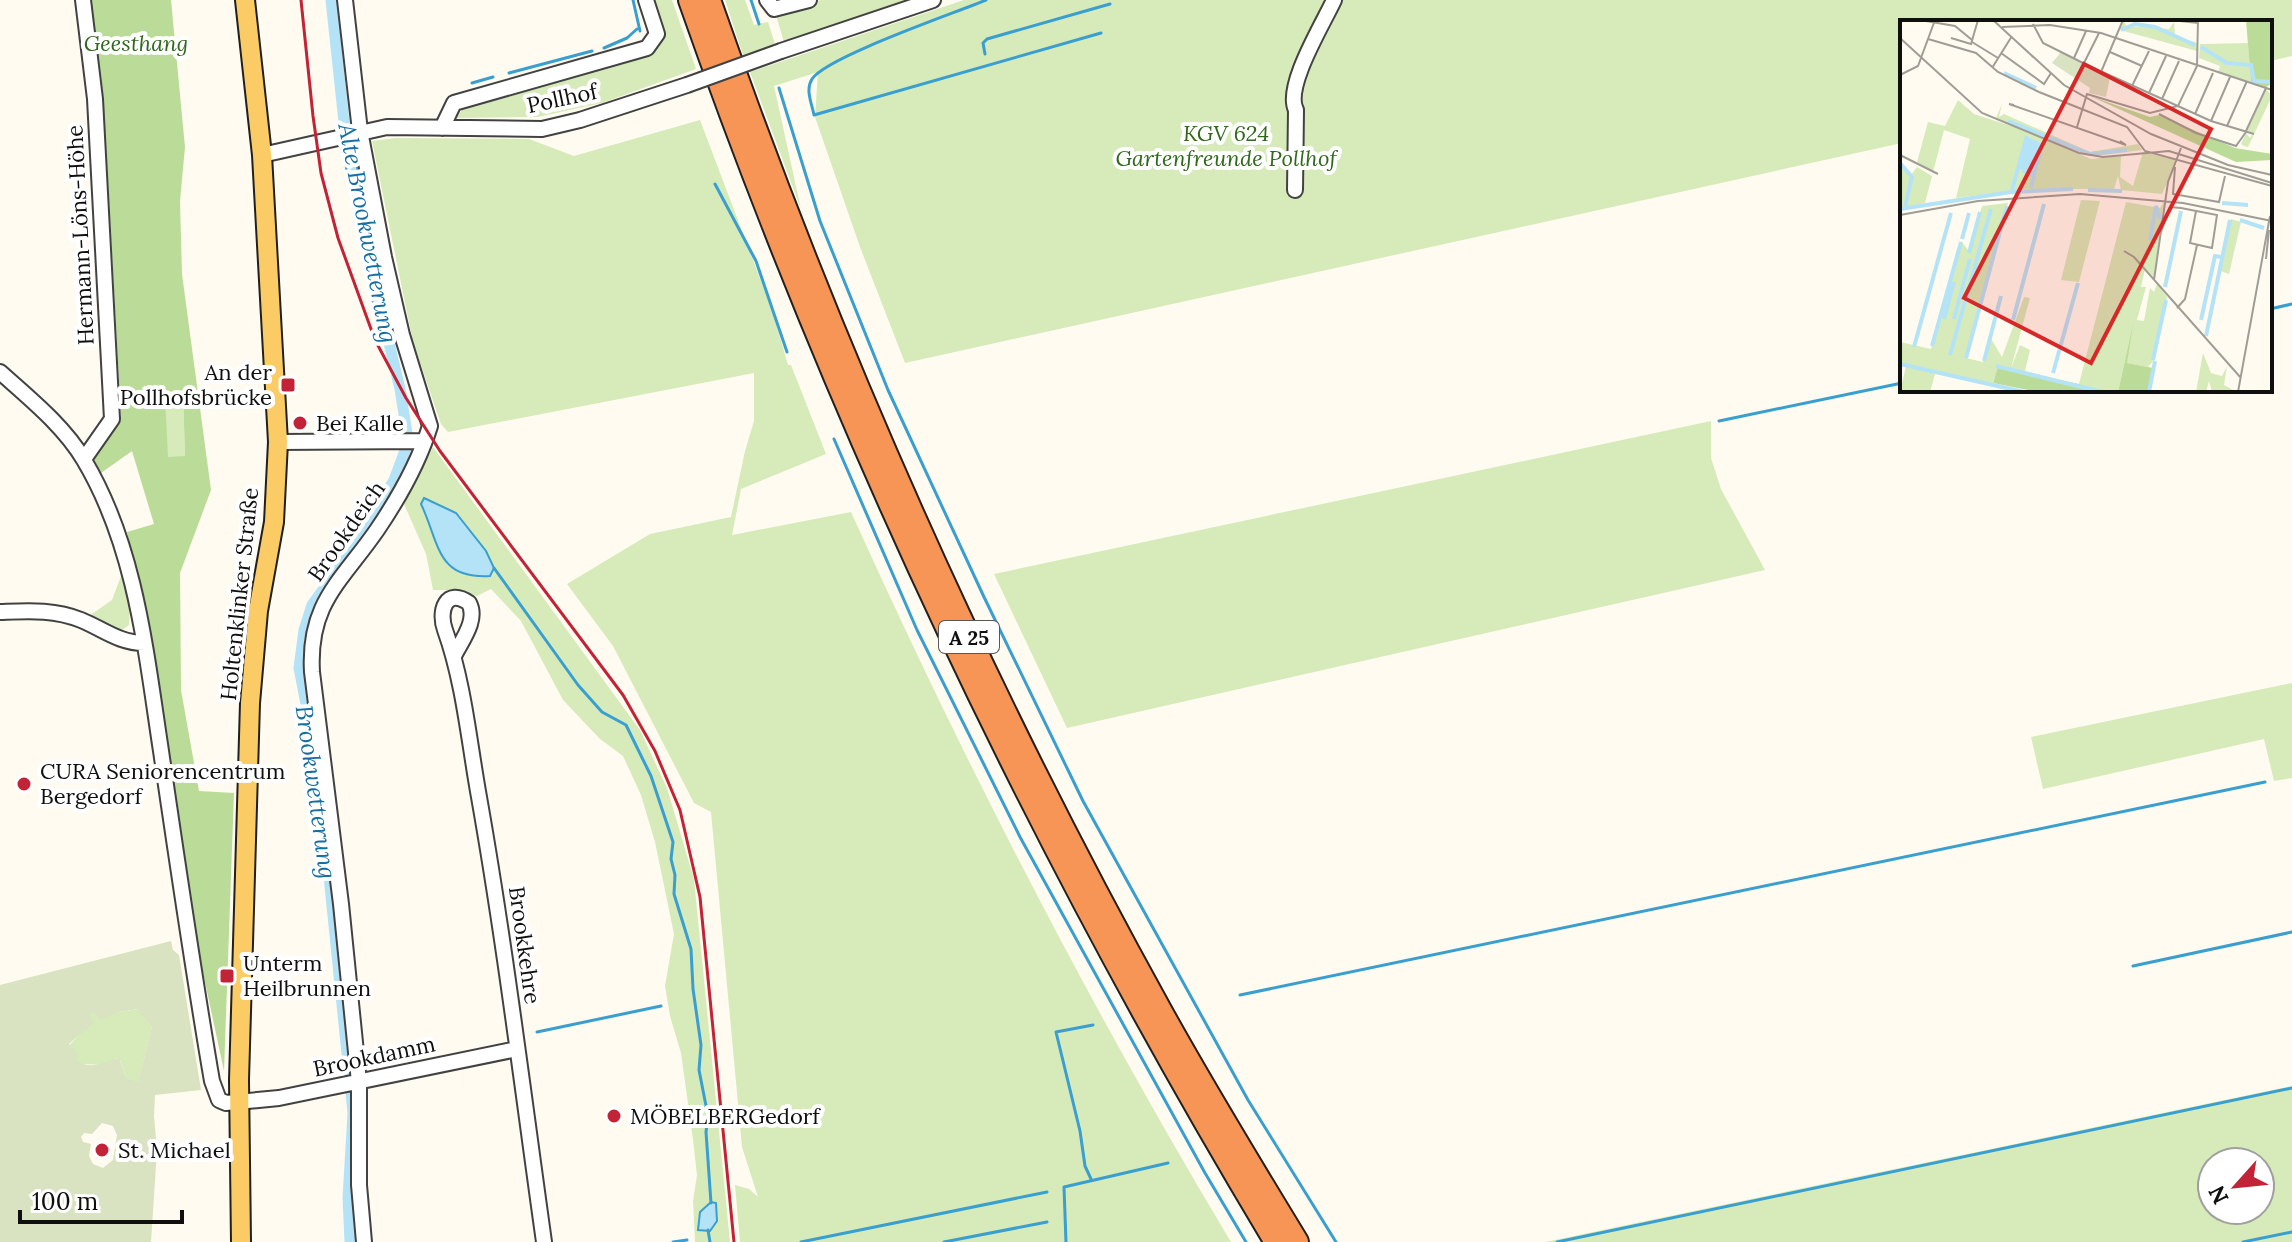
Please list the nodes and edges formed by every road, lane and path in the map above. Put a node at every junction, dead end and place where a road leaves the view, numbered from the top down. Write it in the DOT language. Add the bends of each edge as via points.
graph roads {
  1 [pos="83,0"];
  2 [pos="245,0"];
  3 [pos="345,0"];
  4 [pos="646,0"];
  5 [pos="690,0"];
  6 [pos="709,0"];
  7 [pos="809,0"];
  8 [pos="933,0"];
  9 [pos="1334,0"];
  10 [pos="768,4"];
  11 [pos="442,128"];
  12 [pos="360,131"];
  13 [pos="262,155"];
  14 [pos="1295,190"];
  15 [pos="0,372"];
  16 [pos="278,442"];
  17 [pos="411,442"];
  18 [pos="84,459"];
  19 [pos="0,612"];
  20 [pos="144,643"];
  21 [pos="454,656"];
  22 [pos="517,1049"];
  23 [pos="352,1084"];
  24 [pos="239,1102"];
  25 [pos="241,1242"];
  26 [pos="364,1242"];
  27 [pos="544,1242"];
  28 [pos="1276,1242"];
  29 [pos="1297,1242"];
  1 -- 18 [label="street, Hermann-Löns-Höhe" via="99,157 112,419"];
  2 -- 13 [label="main road, Holtenklinker Straße"];
  3 -- 12 [label="street, Brookdeich"];
  4 -- 11 [label="street, Pollhof" via="657,34 647,48 454,103"];
  5 -- 28 [label="highway, A 25" via="776,234 940,617 1145,1019"];
  6 -- 29 [label="highway, A 25" via="853,375 956,609 1153,998"];
  7 -- 10 [label="street" via="774,9"];
  8 -- 11 [label="street, Pollhof, bridge" via="580,120 542,129"];
  9 -- 14 [label="street" via="1294,86"];
  11 -- 12 [label="street, Pollhof"];
  12 -- 13 [label="street, Pollhof"];
  12 -- 17 [label="street, Brookdeich" via="402,335 430,422"];
  13 -- 16 [label="main road, Holtenklinker Straße"];
  15 -- 18 [label="street" via="52,420"];
  16 -- 17 [label="street"];
  16 -- 24 [label="main road, Holtenklinker Straße" via="274,522 253,655"];
  17 -- 23 [label="street, Brookdeich" via="396,500 320,608 312,643 341,904"];
  18 -- 20 [label="street" via="117,535"];
  19 -- 20 [label="street" via="61,613 116,639"];
  20 -- 24 [label="street" via="212,1081 220,1101"];
  21 -- 22 [label="street, Brookkehre"];
  22 -- 23 [label="street, Brookdamm"];
  22 -- 27 [label="street, Brookkehre"];
  23 -- 24 [label="street, Brookdamm"];
  23 -- 26 [label="street, Brookdeich"];
  24 -- 25 [label="main road, Holtenklinker Straße"];
}
